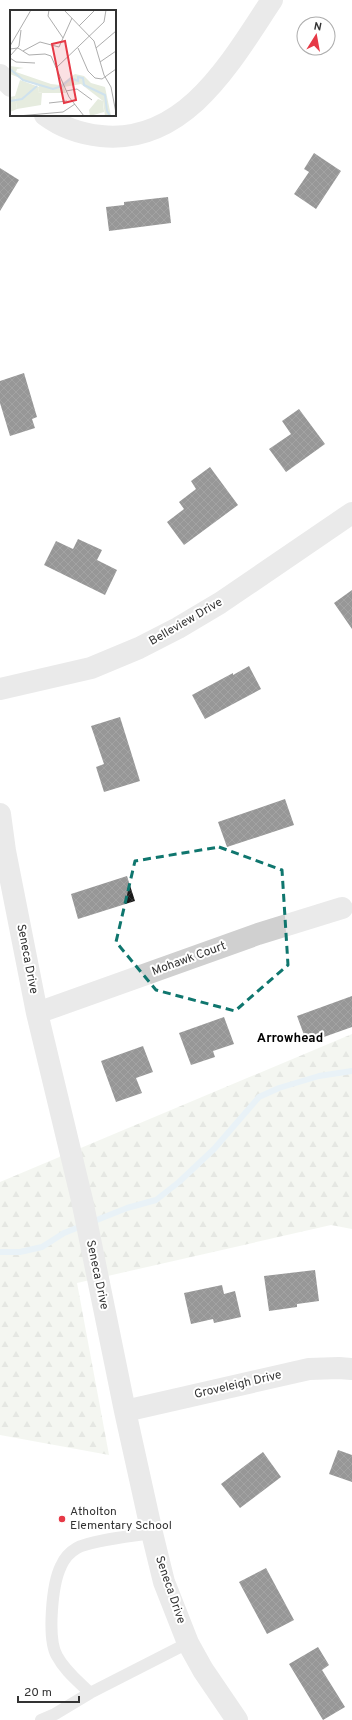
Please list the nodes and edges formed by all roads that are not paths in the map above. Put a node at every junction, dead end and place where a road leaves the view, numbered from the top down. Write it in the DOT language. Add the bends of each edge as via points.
graph roads {
  1 [pos="272,0"];
  2 [pos="0,75"];
  3 [pos="10,85"];
  4 [pos="46,116"];
  5 [pos="352,513"];
  6 [pos="0,689"];
  7 [pos="0,814"];
  8 [pos="342,908"];
  9 [pos="37,1013"];
  10 [pos="352,1369"];
  11 [pos="125,1411"];
  12 [pos="152,1533"];
  13 [pos="188,1643"];
  14 [pos="90,1693"];
  15 [pos="41,1720"];
  16 [pos="237,1720"];
  1 -- 4 [label="street" via="225,70 209,89 177,116 159,127 118,138 68,128"];
  2 -- 3 [label="street"];
  5 -- 6 [label="street, Belleview Drive" via="220,603 178,628 91,668"];
  7 -- 9 [label="street, Seneca Drive"];
  8 -- 9 [label="street, Mohawk Court" via="258,934"];
  9 -- 11 [label="street, Seneca Drive" via="82,1200"];
  10 -- 11 [label="street, Groveleigh Drive" via="309,1369"];
  11 -- 12 [label="street, Seneca Drive"];
  12 -- 13 [label="street, Seneca Drive" via="164,1582"];
  12 -- 14 [label="lane" via="76,1548 60,1567 56,1579 51,1626 52,1643 63,1666"];
  13 -- 14 [label="lane"];
  13 -- 16 [label="street, Seneca Drive"];
  14 -- 15 [label="lane"];
}
